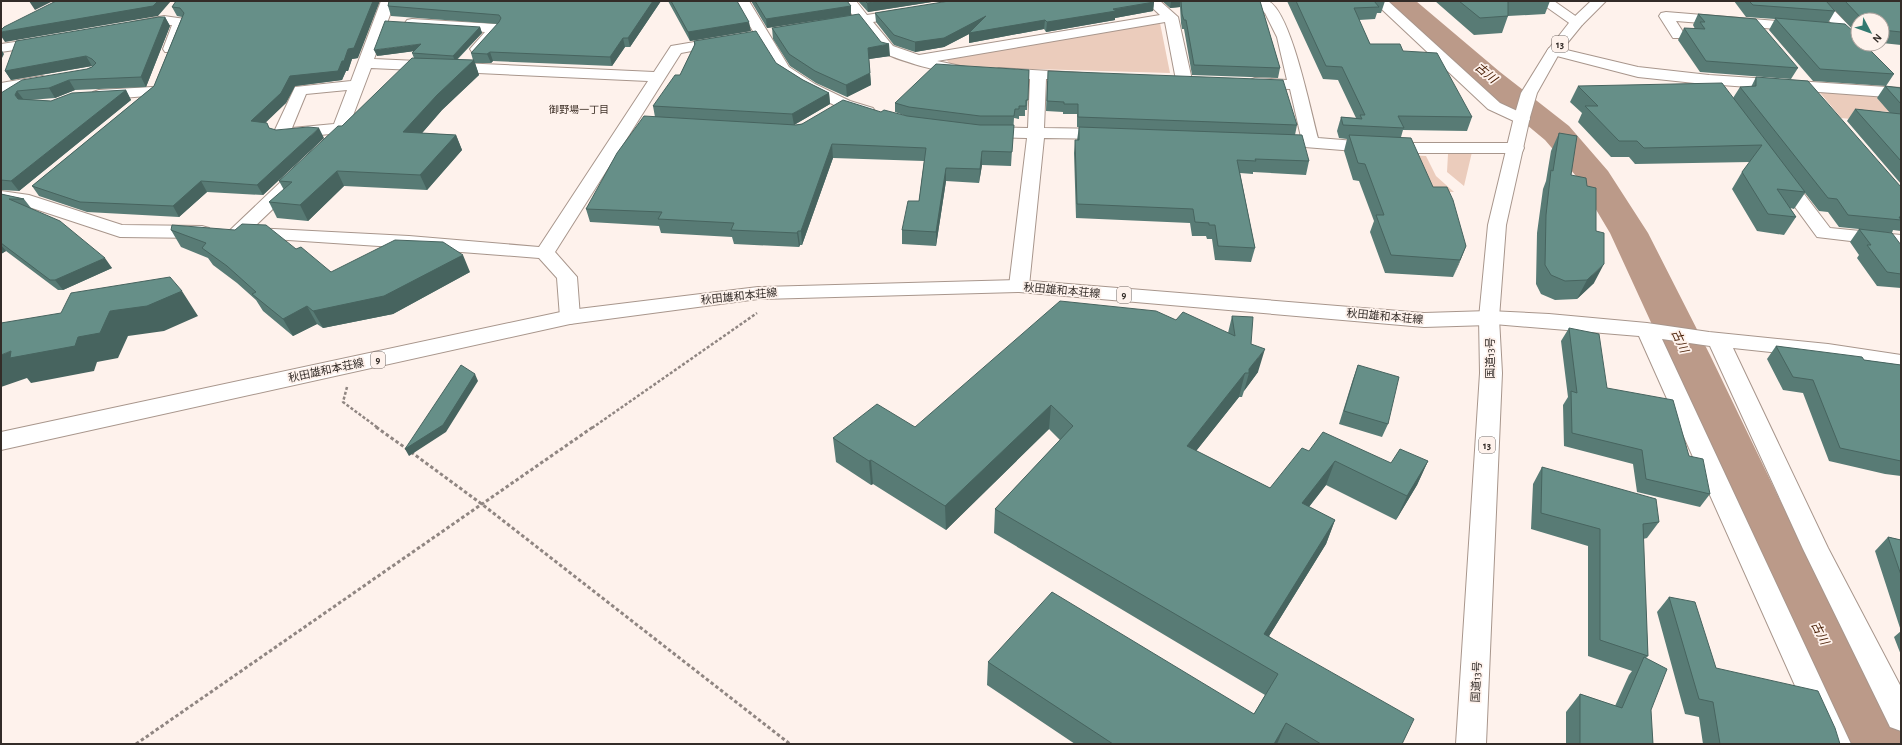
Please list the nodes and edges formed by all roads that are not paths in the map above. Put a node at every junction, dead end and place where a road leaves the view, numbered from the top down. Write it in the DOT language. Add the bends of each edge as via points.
graph roads {
  1 [pos="388,1"];
  2 [pos="742,1"];
  3 [pos="849,1"];
  4 [pos="1152,1"];
  5 [pos="1259,1"];
  6 [pos="1380,1"];
  7 [pos="1545,1"];
  8 [pos="1600,1"];
  9 [pos="1818,1"];
  10 [pos="176,6"];
  11 [pos="918,10"];
  12 [pos="1171,17"];
  13 [pos="164,20"];
  14 [pos="863,20"];
  15 [pos="380,21"];
  16 [pos="1577,22"];
  17 [pos="1752,22"];
  18 [pos="824,25"];
  19 [pos="125,27"];
  20 [pos="1813,28"];
  21 [pos="1828,29"];
  22 [pos="1843,30"];
  23 [pos="1678,35"];
  24 [pos="756,36"];
  25 [pos="54,40"];
  26 [pos="1767,40"];
  27 [pos="1554,51"];
  28 [pos="1870,55"];
  29 [pos="917,60"];
  30 [pos="7,62"];
  31 [pos="365,64"];
  32 [pos="459,68"];
  33 [pos="1792,69"];
  34 [pos="1038,75"];
  35 [pos="658,77"];
  36 [pos="1092,77"];
  37 [pos="158,78"];
  38 [pos="54,79"];
  39 [pos="1184,80"];
  40 [pos="1709,80"];
  41 [pos="1243,82"];
  42 [pos="356,85"];
  43 [pos="1296,85"];
  44 [pos="1807,86"];
  45 [pos="1899,86"];
  46 [pos="1,88"];
  47 [pos="83,96"];
  48 [pos="1822,104"];
  49 [pos="133,107"];
  50 [pos="879,115"];
  51 [pos="1522,118"];
  52 [pos="1738,118"];
  53 [pos="341,128"];
  54 [pos="973,131"];
  55 [pos="1036,132"];
  56 [pos="1123,135"];
  57 [pos="1256,140"];
  58 [pos="1311,142"];
  59 [pos="1516,148"];
  60 [pos="1771,163"];
  61 [pos="1,196"];
  62 [pos="236,233"];
  63 [pos="1901,241"];
  64 [pos="546,253"];
  65 [pos="1019,286"];
  66 [pos="570,317"];
  67 [pos="1490,318"];
  68 [pos="1652,331"];
  69 [pos="1713,339"];
  70 [pos="1901,362"];
  71 [pos="1,441"];
  72 [pos="1901,717"];
  73 [pos="1471,744"];
  74 [pos="1836,744"];
  1 -- 15 [label="main road"];
  2 -- 24 [label="main road"];
  3 -- 14 [label="main road"];
  4 -- 12 [label="main road"];
  5 -- 43 [label="main road" via="1271,11 1284,37"];
  6 -- 51 [label="main road" via="1494,106"];
  7 -- 16 [label="main road"];
  8 -- 16 [label="main road, 国道13号 / 13"];
  9 -- 22 [label="main road"];
  10 -- 13 [label="main road"];
  11 -- 14 [label="main road"];
  12 -- 29 [label="main road"];
  12 -- 39 [label="main road"];
  13 -- 19 [label="main road"];
  13 -- 37 [label="main road" via="180,22"];
  14 -- 18 [label="main road"];
  14 -- 29 [label="main road" via="888,49"];
  15 -- 31 [label="main road"];
  15 -- 32 [label="main road" via="496,28"];
  16 -- 27 [label="main road, 国道13号 / 13"];
  17 -- 20 [label="main road"];
  17 -- 23 [label="main road" via="1666,16"];
  17 -- 26 [label="main road"];
  21 -- 22 [label="main road"];
  22 -- 28 [label="main road"];
  24 -- 35 [label="main road" via="676,48"];
  24 -- 50 [label="main road" via="783,70 838,108"];
  25 -- 30 [label="main road"];
  27 -- 40 [label="main road" via="1638,72"];
  27 -- 51 [label="main road, 国道13号 / 13" via="1529,93"];
  29 -- 34 [label="main road" via="951,70"];
  31 -- 32 [label="main road"];
  31 -- 42 [label="main road"];
  32 -- 35 [label="main road"];
  33 -- 44 [label="main road"];
  34 -- 36 [label="main road"];
  34 -- 55 [label="main road"];
  35 -- 64 [label="main road" via="639,122"];
  37 -- 47 [label="main road"];
  37 -- 49 [label="main road"];
  38 -- 46 [label="main road"];
  40 -- 44 [label="main road"];
  40 -- 52 [label="main road"];
  41 -- 43 [label="main road"];
  42 -- 53 [label="main road"];
  42 -- 53 [label="main road" via="300,90 281,134"];
  43 -- 58 [label="main road"];
  44 -- 45 [label="main road"];
  44 -- 48 [label="main road"];
  51 -- 59 [label="main road, 国道13号 / 13"];
  53 -- 62 [label="main road" via="337,138"];
  54 -- 55 [label="main road"];
  55 -- 56 [label="main road"];
  55 -- 65 [label="main road"];
  57 -- 58 [label="main road"];
  58 -- 59 [label="main road" via="1380,148"];
  59 -- 67 [label="main road, 国道13号 / 13" via="1497,225"];
  60 -- 63 [label="main road" via="1824,234"];
  61 -- 62 [label="main road" via="29,194 120,230"];
  62 -- 64 [label="main road" via="409,242"];
  64 -- 66 [label="main road" via="567,277"];
  65 -- 66 [label="main road, 秋田雄和本荘線 / 9" via="758,293"];
  65 -- 67 [label="main road, 秋田雄和本荘線 / 9" via="1424,320"];
  66 -- 71 [label="main road, 秋田雄和本荘線 / 9"];
  67 -- 68 [label="main road, 秋田雄和本荘線"];
  67 -- 73 [label="main road, 国道13号 / 13" via="1491,373"];
  68 -- 69 [label="main road, 秋田雄和本荘線"];
  68 -- 74 [label="main road"];
  69 -- 70 [label="main road, 秋田雄和本荘線" via="1828,350"];
  69 -- 72 [label="main road"];
}
